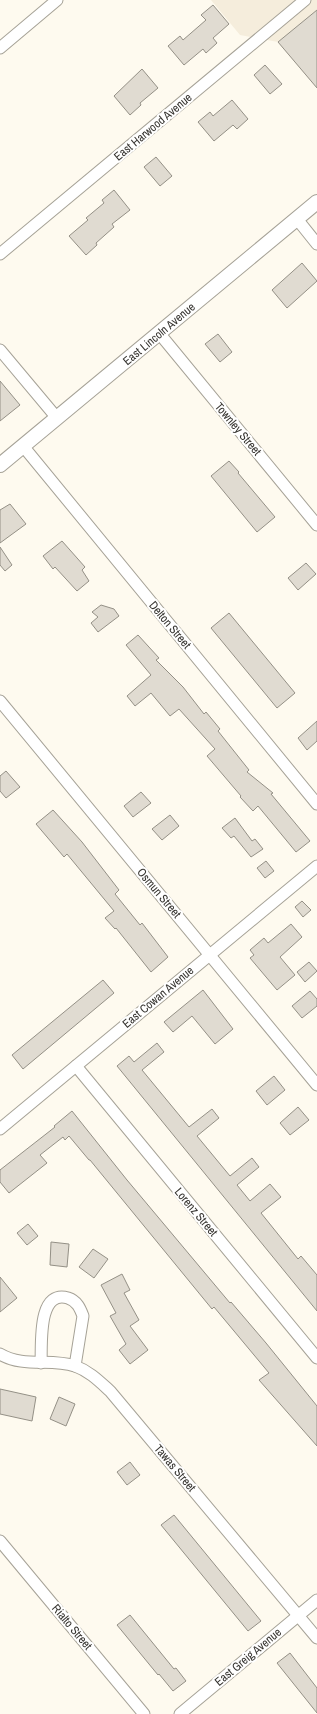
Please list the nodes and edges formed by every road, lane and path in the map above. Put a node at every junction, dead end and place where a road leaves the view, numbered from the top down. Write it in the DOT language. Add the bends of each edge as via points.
graph roads {
  1 [pos="57,0"];
  2 [pos="305,0"];
  3 [pos="0,48"];
  4 [pos="317,202"];
  5 [pos="297,219"];
  6 [pos="317,244"];
  7 [pos="0,254"];
  8 [pos="159,333"];
  9 [pos="0,350"];
  10 [pos="57,418"];
  11 [pos="23,446"];
  12 [pos="0,465"];
  13 [pos="317,525"];
  14 [pos="0,701"];
  15 [pos="317,804"];
  16 [pos="317,866"];
  17 [pos="210,954"];
  18 [pos="76,1066"];
  19 [pos="317,1085"];
  20 [pos="0,1129"];
  21 [pos="0,1354"];
  22 [pos="317,1358"];
  23 [pos="41,1363"];
  24 [pos="75,1366"];
  25 [pos="0,1540"];
  26 [pos="317,1600"];
  27 [pos="298,1616"];
  28 [pos="317,1638"];
  29 [pos="144,1714"];
  30 [pos="180,1714"];
  1 -- 3 [label="street"];
  2 -- 7 [label="street, East Harwood Avenue"];
  4 -- 5 [label="street, East Lincoln Avenue"];
  5 -- 6 [label="street"];
  5 -- 8 [label="street, East Lincoln Avenue"];
  8 -- 10 [label="street, East Lincoln Avenue"];
  8 -- 13 [label="street, Townley Street"];
  9 -- 10 [label="street"];
  10 -- 11 [label="street, East Lincoln Avenue"];
  11 -- 12 [label="street, East Lincoln Avenue"];
  11 -- 15 [label="street, Delton Street"];
  14 -- 17 [label="street, Osmun Street"];
  16 -- 17 [label="street, East Cowan Avenue"];
  17 -- 18 [label="street, East Cowan Avenue"];
  17 -- 19 [label="street, Osmun Street"];
  18 -- 20 [label="street, East Cowan Avenue"];
  18 -- 22 [label="street, Lorenz Street"];
  21 -- 23 [label="street, Tawas Street" via="18,1362"];
  23 -- 24 [label="street, Tawas Street"];
  23 -- 24 [label="street" via="44,1313 52,1301 62,1298 74,1302 83,1316"];
  24 -- 27 [label="street, Tawas Street" via="96,1378 110,1391"];
  25 -- 29 [label="street, Rialto Street"];
  26 -- 27 [label="street, East Greig Avenue"];
  27 -- 28 [label="street, Tawas Street"];
  27 -- 30 [label="street, East Greig Avenue"];
}
